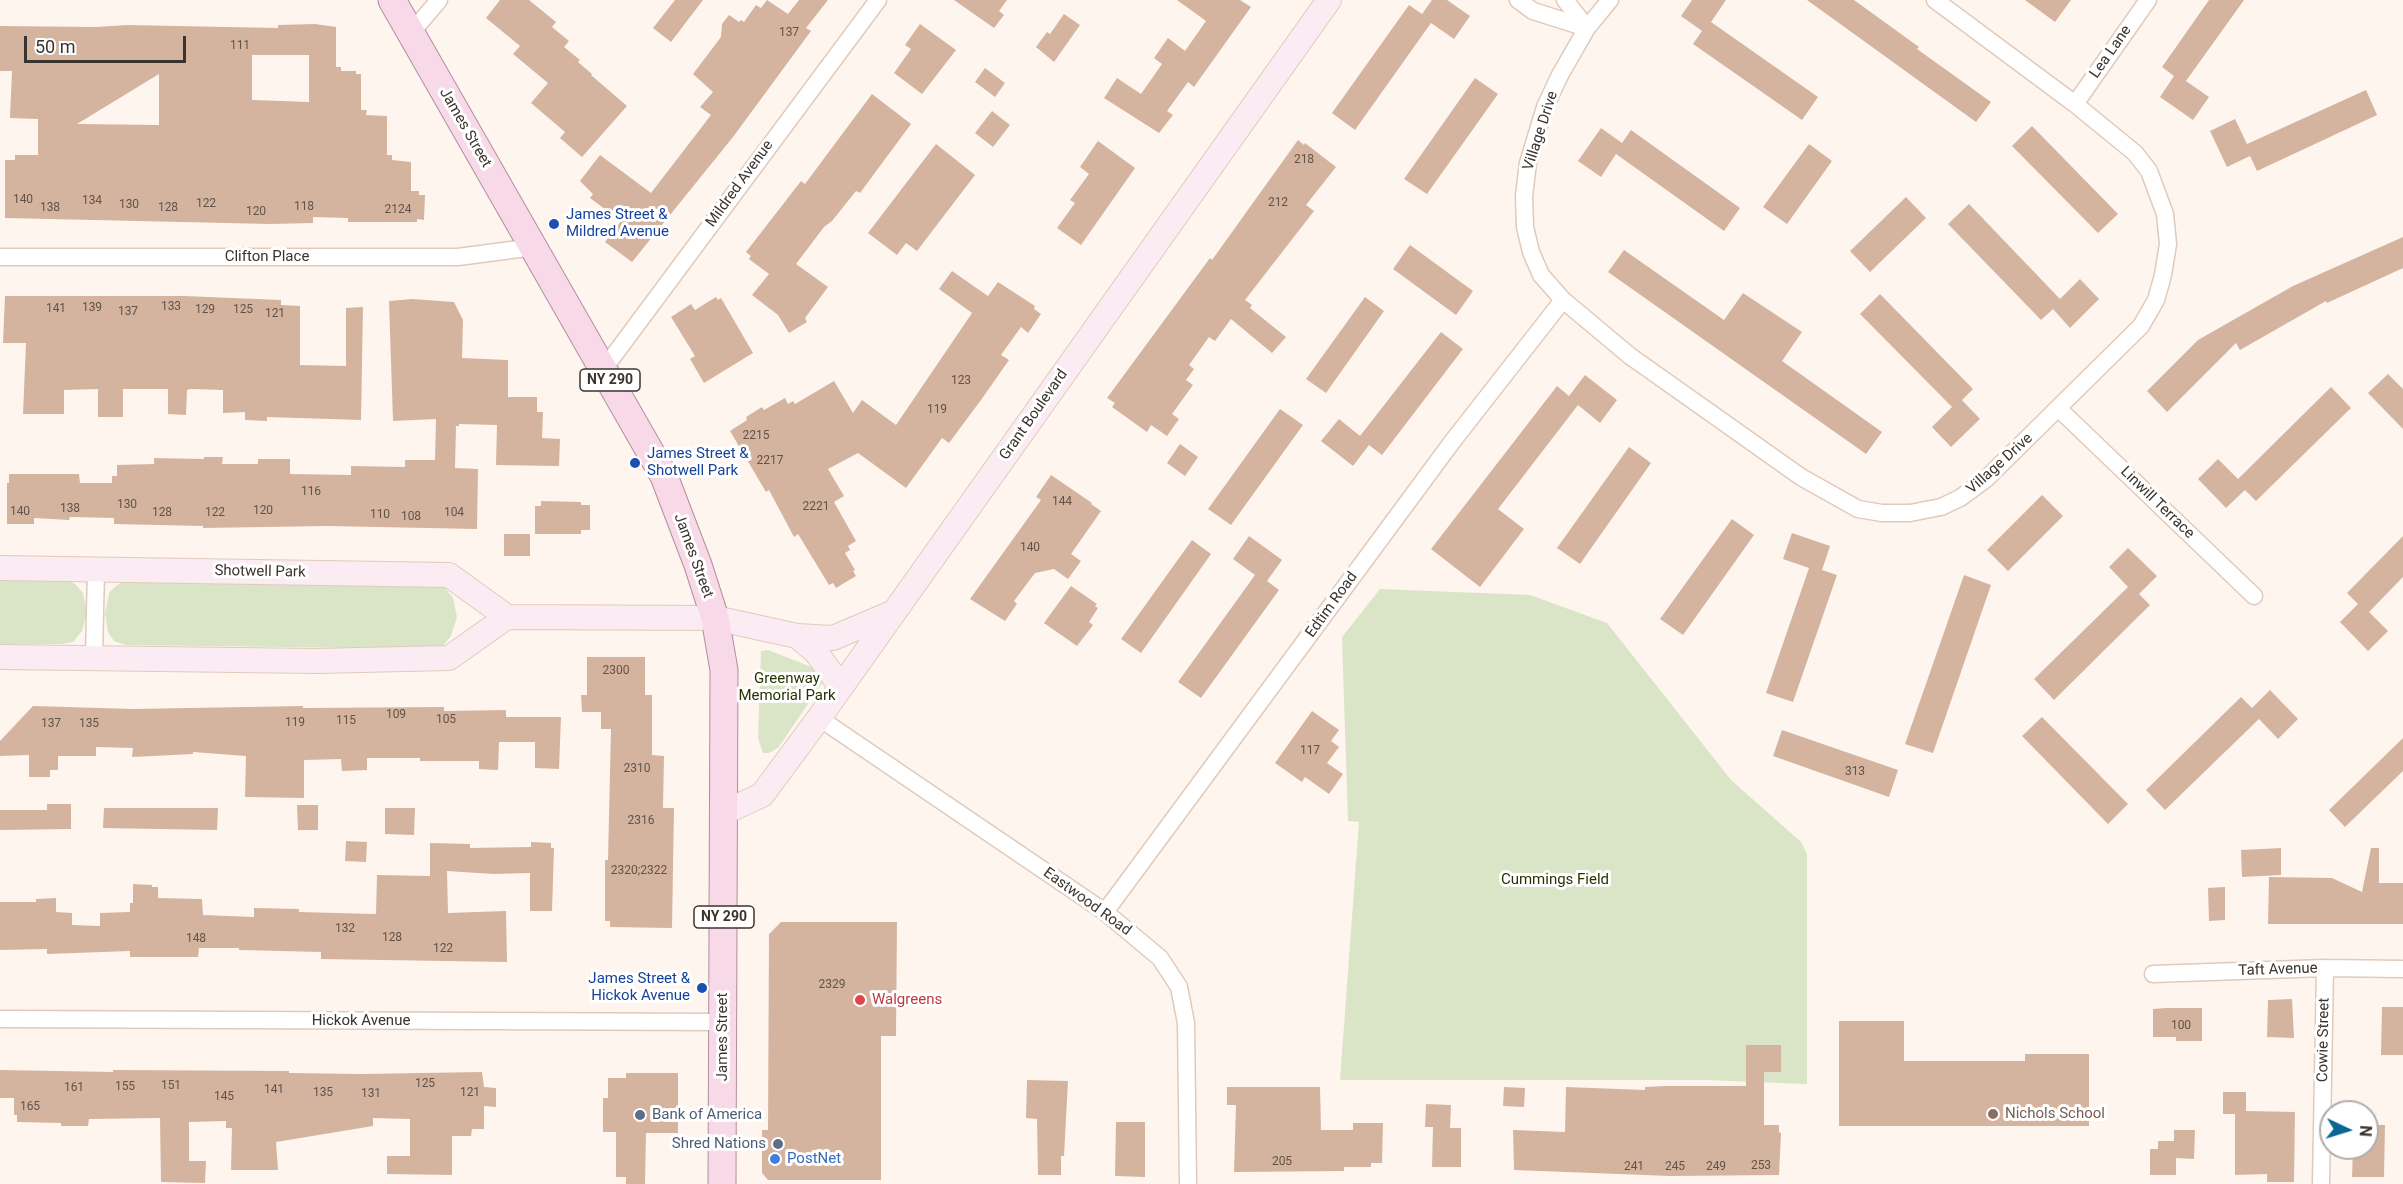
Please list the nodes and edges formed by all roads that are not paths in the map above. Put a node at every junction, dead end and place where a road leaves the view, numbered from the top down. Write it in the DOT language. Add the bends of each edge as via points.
graph roads {
  1 [pos="392,0"];
  2 [pos="439,0"];
  3 [pos="878,0"];
  4 [pos="1329,0"];
  5 [pos="1518,0"];
  6 [pos="1565,0"];
  7 [pos="1610,0"];
  8 [pos="1935,0"];
  9 [pos="2148,0"];
  10 [pos="1587,28"];
  11 [pos="411,33"];
  12 [pos="2075,104"];
  13 [pos="534,247"];
  14 [pos="0,257"];
  15 [pos="1563,300"];
  16 [pos="603,369"];
  17 [pos="2060,409"];
  18 [pos="0,568"];
  19 [pos="96,569"];
  20 [pos="2254,596"];
  21 [pos="894,612"];
  22 [pos="507,617"];
  23 [pos="714,618"];
  24 [pos="797,636"];
  25 [pos="0,657"];
  26 [pos="94,657"];
  27 [pos="842,687"];
  28 [pos="819,718"];
  29 [pos="725,812"];
  30 [pos="1105,912"];
  31 [pos="2325,968"];
  32 [pos="2403,969"];
  33 [pos="2153,974"];
  34 [pos="0,1019"];
  35 [pos="723,1022"];
  36 [pos="722,1184"];
  37 [pos="1188,1184"];
  38 [pos="2321,1184"];
  1 -- 11 [label="main road, James Street / NY 290"];
  2 -- 11 [label="street"];
  3 -- 16 [label="street, Mildred Avenue"];
  4 -- 21 [label="street, Grant Boulevard"];
  5 -- 10 [label="street" via="1533,10"];
  6 -- 10 [label="street"];
  7 -- 10 [label="street, Village Drive"];
  8 -- 12 [label="street, Village Drive"];
  9 -- 12 [label="street, Lea Lane"];
  10 -- 15 [label="street, Village Drive" via="1545,107 1528,163 1524,196 1531,252 1541,275"];
  11 -- 13 [label="main road, James Street / NY 290"];
  12 -- 17 [label="street, Village Drive" via="2136,153 2149,171 2165,214 2168,244 2156,300 2141,326"];
  13 -- 14 [label="street, Clifton Place" via="458,257"];
  13 -- 16 [label="main road, James Street / NY 290"];
  15 -- 17 [label="street, Village Drive" via="1630,356 1801,477 1858,509 1910,513 1941,507 1960,498 1986,479"];
  15 -- 30 [label="street, Edtim Road" via="1452,442"];
  16 -- 23 [label="main road, James Street / NY 290" via="664,476"];
  17 -- 20 [label="street, Linwill Terrace"];
  18 -- 19 [label="street, Shotwell Park"];
  19 -- 22 [label="street, Shotwell Park" via="449,575"];
  19 -- 26 [label="street"];
  21 -- 24 [label="street" via="833,638"];
  21 -- 27 [label="street, Grant Boulevard"];
  22 -- 23 [label="street"];
  22 -- 26 [label="street" via="448,658 316,662"];
  23 -- 24 [label="street"];
  23 -- 29 [label="main road, James Street / NY 290" via="724,670"];
  24 -- 27 [label="street" via="816,652"];
  25 -- 26 [label="street"];
  27 -- 28 [label="street, Grant Boulevard"];
  28 -- 29 [label="street, Grant Boulevard" via="762,795"];
  28 -- 30 [label="street, Eastwood Road"];
  29 -- 35 [label="main road, James Street / NY 290"];
  30 -- 37 [label="street, Eastwood Road" via="1160,958 1179,987 1186,1023"];
  31 -- 32 [label="street, Taft Avenue"];
  31 -- 33 [label="street, Taft Avenue"];
  31 -- 38 [label="street, Cowie Street"];
  34 -- 35 [label="street, Hickok Avenue"];
  35 -- 36 [label="main road, James Street / NY 290"];
}
